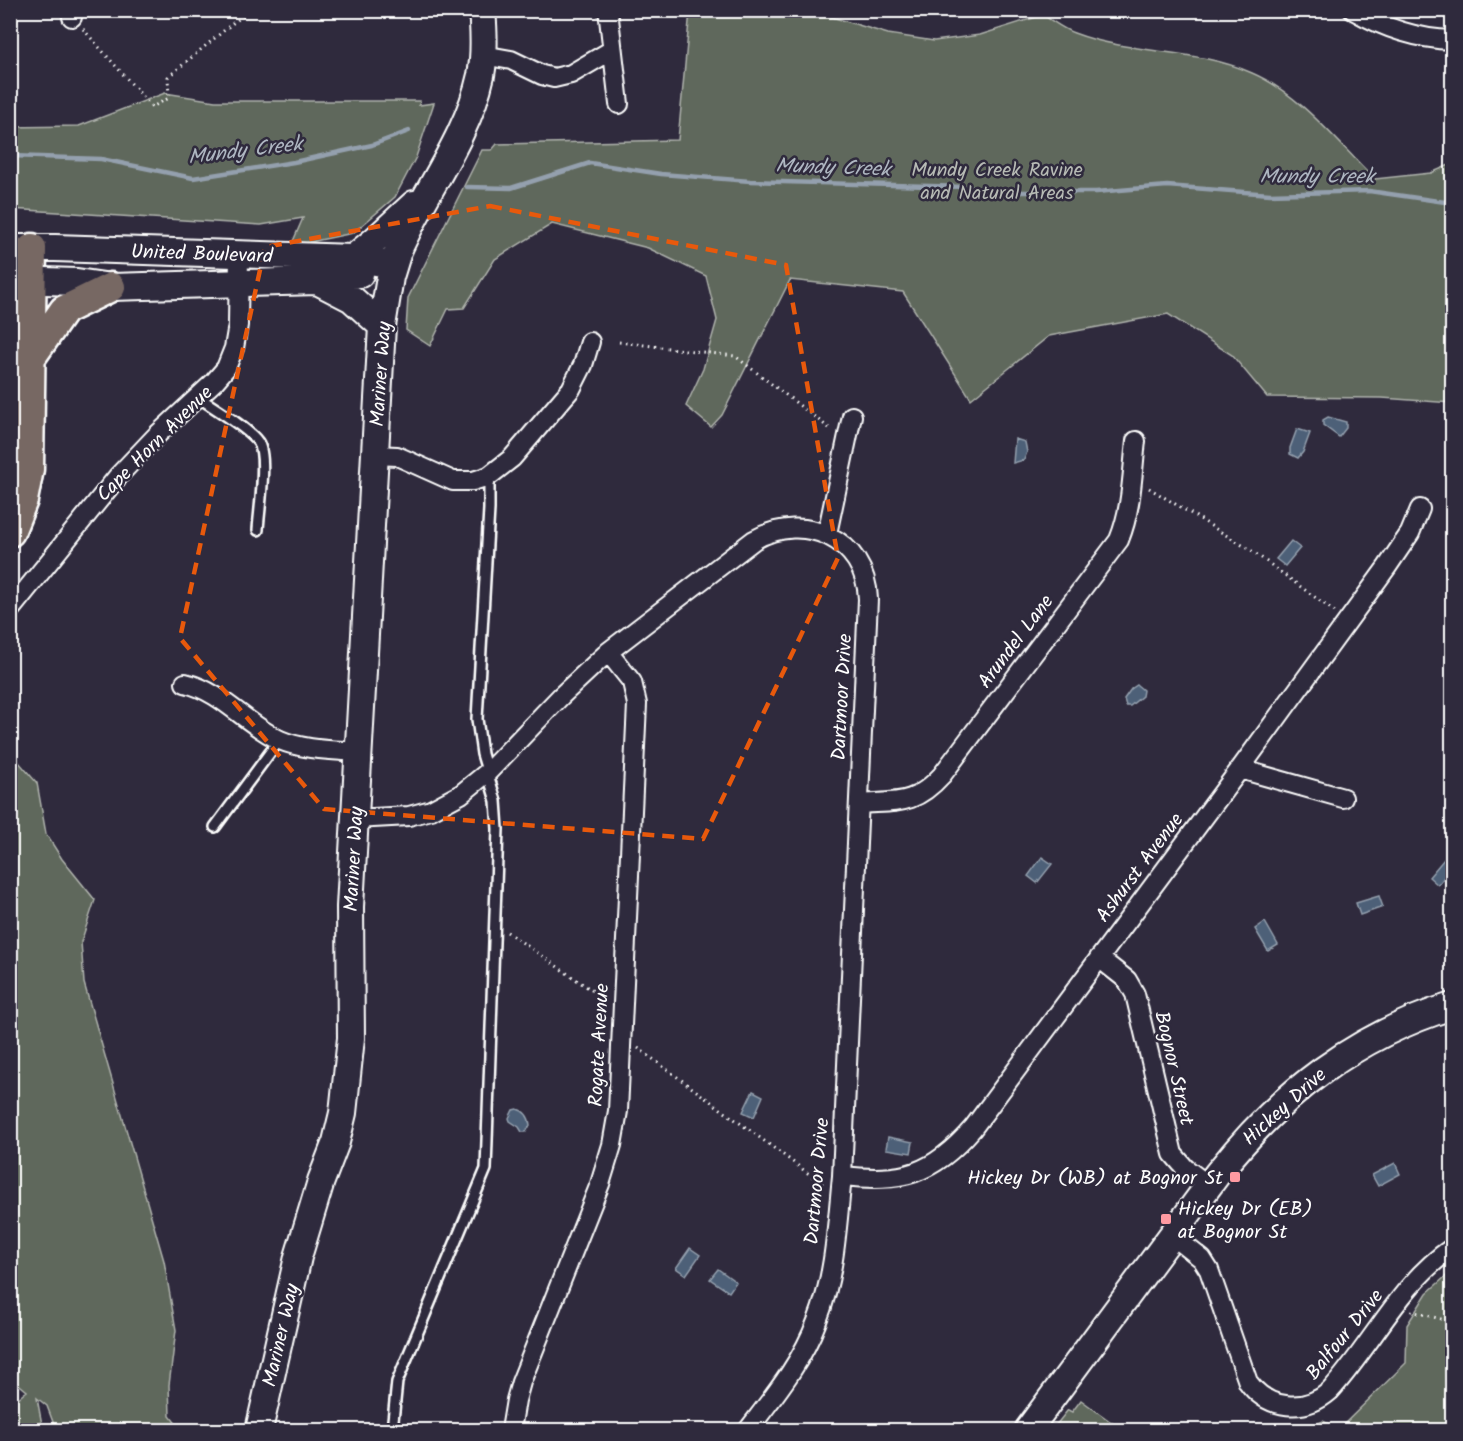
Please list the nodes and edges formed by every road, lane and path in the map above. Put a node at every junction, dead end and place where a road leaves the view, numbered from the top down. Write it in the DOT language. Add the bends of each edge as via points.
graph roads {
  1 [pos="252,10"];
  2 [pos="482,10"];
  3 [pos="608,10"];
  4 [pos="1353,10"];
  5 [pos="71,14"];
  6 [pos="1452,40"];
  7 [pos="612,50"];
  8 [pos="483,55"];
  9 [pos="619,104"];
  10 [pos="432,187"];
  11 [pos="18,248"];
  12 [pos="239,255"];
  13 [pos="353,258"];
  14 [pos="391,271"];
  15 [pos="18,280"];
  16 [pos="317,281"];
  17 [pos="239,284"];
  18 [pos="111,287"];
  19 [pos="382,326"];
  20 [pos="590,342"];
  21 [pos="619,342"];
  22 [pos="32,356"];
  23 [pos="198,397"];
  24 [pos="852,416"];
  25 [pos="10,423"];
  26 [pos="829,428"];
  27 [pos="1136,441"];
  28 [pos="375,455"];
  29 [pos="489,476"];
  30 [pos="1151,489"];
  31 [pos="1420,509"];
  32 [pos="258,530"];
  33 [pos="10,532"];
  34 [pos="827,534"];
  35 [pos="10,610"];
  36 [pos="1339,615"];
  37 [pos="608,652"];
  38 [pos="185,682"];
  39 [pos="280,740"];
  40 [pos="358,752"];
  41 [pos="1240,769"];
  42 [pos="488,772"];
  43 [pos="1343,798"];
  44 [pos="859,804"];
  45 [pos="355,819"];
  46 [pos="215,827"];
  47 [pos="494,923"];
  48 [pos="1099,958"];
  49 [pos="609,1003"];
  50 [pos="1452,1006"];
  51 [pos="642,1051"];
  52 [pos="842,1176"];
  53 [pos="1209,1186"];
  54 [pos="826,1187"];
  55 [pos="1173,1236"];
  56 [pos="1452,1248"];
  57 [pos="1397,1304"];
  58 [pos="1452,1322"];
  59 [pos="259,1431"];
  60 [pos="392,1431"];
  61 [pos="511,1431"];
  62 [pos="748,1431"];
  63 [pos="1028,1431"];
  1 -- 5 [label="path" via="168,77 169,98 152,107"];
  2 -- 8 [label="main road"];
  3 -- 7 [label="street"];
  4 -- 6 [label="street" via="1388,28"];
  7 -- 8 [label="street" via="571,74 554,78 511,60"];
  7 -- 9 [label="street"];
  8 -- 10 [label="main road" via="473,101"];
  10 -- 13 [label="main road"];
  10 -- 14 [label="main road" via="405,234"];
  11 -- 12 [label="main road, United Boulevard"];
  11 -- 15 [label="main road"];
  12 -- 13 [label="main road, United Boulevard"];
  12 -- 17 [label="street, Cape Horn Avenue"];
  13 -- 14 [label="main road, United Boulevard"];
  14 -- 16 [label="main road, United Boulevard" via="326,274"];
  14 -- 19 [label="main road, Mariner Way"];
  15 -- 18 [label="main road, United Boulevard"];
  15 -- 22 [label="main road"];
  15 -- 25 [label="main road" via="14,413"];
  16 -- 17 [label="main road, United Boulevard"];
  16 -- 19 [label="main road" via="350,297"];
  17 -- 18 [label="main road, United Boulevard"];
  17 -- 23 [label="street, Cape Horn Avenue" via="238,325 230,360 223,373"];
  18 -- 22 [label="main road" via="67,308"];
  19 -- 28 [label="main road, Mariner Way"];
  20 -- 29 [label="street" via="571,389 512,458"];
  21 -- 26 [label="path" via="735,356"];
  22 -- 33 [label="main road" via="30,469"];
  23 -- 32 [label="lane" via="251,435 261,447"];
  23 -- 35 [label="street, Cape Horn Avenue" via="118,475"];
  24 -- 34 [label="street"];
  27 -- 44 [label="street, Arundel Lane" via="1130,500 1119,540 942,775 924,794 913,799"];
  28 -- 29 [label="street" via="397,456 453,481"];
  28 -- 40 [label="main road, Mariner Way"];
  29 -- 42 [label="lane" via="477,711 480,747"];
  30 -- 36 [label="path" via="1252,551"];
  31 -- 41 [label="street, Ashurst Avenue" via="1410,534 1388,567"];
  34 -- 37 [label="street, Dartmoor Drive" via="799,528 766,533"];
  34 -- 44 [label="street, Dartmoor Drive" via="854,557 868,586"];
  37 -- 42 [label="street, Dartmoor Drive"];
  37 -- 61 [label="street, Rogate Avenue" via="632,682 637,704 618,1111 600,1184 521,1382"];
  38 -- 39 [label="street" via="214,694"];
  39 -- 40 [label="street"];
  39 -- 46 [label="lane"];
  40 -- 45 [label="main road, Mariner Way"];
  41 -- 43 [label="street"];
  41 -- 48 [label="street, Ashurst Avenue"];
  42 -- 45 [label="street, Dartmoor Drive" via="461,794 431,810 392,818"];
  42 -- 47 [label="lane" via="498,830"];
  44 -- 52 [label="street, Dartmoor Drive"];
  45 -- 59 [label="main road, Mariner Way" via="349,943 351,1038 346,1092 336,1142 298,1257"];
  47 -- 49 [label="path"];
  47 -- 60 [label="lane" via="486,1169 397,1382"];
  48 -- 52 [label="street, Ashurst Avenue" via="973,1128 948,1154 910,1174 878,1179"];
  48 -- 53 [label="street, Bognor Street" via="1127,980 1135,994 1173,1154"];
  50 -- 53 [label="main road, Hickey Drive" via="1386,1031 1322,1070 1257,1127"];
  51 -- 54 [label="path"];
  52 -- 62 [label="street, Dartmoor Drive" via="836,1237 817,1321 797,1362"];
  53 -- 55 [label="main road, Hickey Drive"];
  55 -- 57 [label="street, Balfour Drive" via="1209,1270 1248,1382 1257,1393 1278,1404 1308,1405 1323,1397"];
  55 -- 63 [label="main road, Hickey Drive"];
  56 -- 57 [label="street, Balfour Drive" via="1424,1272"];
  57 -- 58 [label="path"];
}
